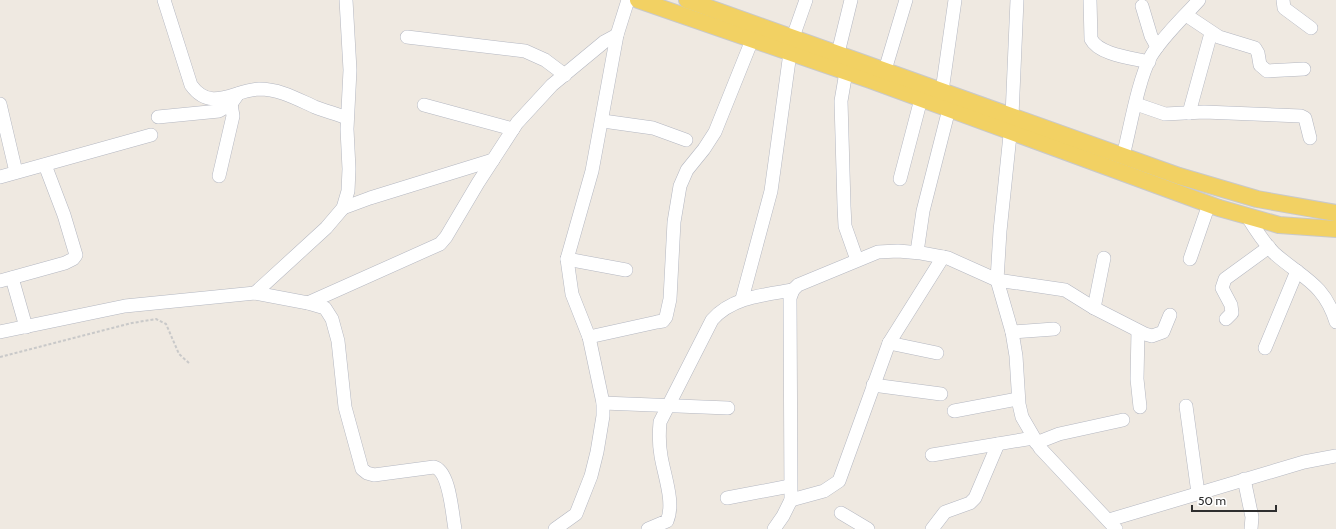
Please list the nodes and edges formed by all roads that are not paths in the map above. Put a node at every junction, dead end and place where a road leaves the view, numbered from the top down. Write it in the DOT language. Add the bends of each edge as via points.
graph roads {
  1 [pos="164,0"];
  2 [pos="346,0"];
  3 [pos="628,0"];
  4 [pos="638,0"];
  5 [pos="687,0"];
  6 [pos="806,0"];
  7 [pos="851,0"];
  8 [pos="906,0"];
  9 [pos="955,0"];
  10 [pos="1017,0"];
  11 [pos="1090,0"];
  12 [pos="1199,0"];
  13 [pos="1283,0"];
  14 [pos="1142,6"];
  15 [pos="1186,15"];
  16 [pos="1311,28"];
  17 [pos="1211,33"];
  18 [pos="617,35"];
  19 [pos="407,37"];
  20 [pos="793,37"];
  21 [pos="752,40"];
  22 [pos="1157,48"];
  23 [pos="790,53"];
  24 [pos="838,53"];
  25 [pos="1149,62"];
  26 [pos="1304,69"];
  27 [pos="885,70"];
  28 [pos="846,72"];
  29 [pos="565,75"];
  30 [pos="942,91"];
  31 [pos="234,99"];
  32 [pos="921,99"];
  33 [pos="0,104"];
  34 [pos="1136,104"];
  35 [pos="424,105"];
  36 [pos="949,109"];
  37 [pos="1189,113"];
  38 [pos="158,117"];
  39 [pos="347,118"];
  40 [pos="603,121"];
  41 [pos="1011,124"];
  42 [pos="513,129"];
  43 [pos="151,135"];
  44 [pos="1310,138"];
  45 [pos="686,140"];
  46 [pos="1122,156"];
  47 [pos="493,160"];
  48 [pos="45,165"];
  49 [pos="16,172"];
  50 [pos="219,176"];
  51 [pos="0,177"];
  52 [pos="900,179"];
  53 [pos="1209,204"];
  54 [pos="343,208"];
  55 [pos="1336,213"];
  56 [pos="1247,216"];
  57 [pos="1336,229"];
  58 [pos="1269,247"];
  59 [pos="917,252"];
  60 [pos="943,257"];
  61 [pos="1104,258"];
  62 [pos="567,259"];
  63 [pos="1190,259"];
  64 [pos="857,260"];
  65 [pos="626,270"];
  66 [pos="1297,271"];
  67 [pos="6,279"];
  68 [pos="997,280"];
  69 [pos="793,290"];
  70 [pos="255,293"];
  71 [pos="742,299"];
  72 [pos="308,303"];
  73 [pos="1094,308"];
  74 [pos="1170,315"];
  75 [pos="1226,320"];
  76 [pos="1336,322"];
  77 [pos="26,327"];
  78 [pos="1054,329"];
  79 [pos="1138,331"];
  80 [pos="0,332"];
  81 [pos="1012,332"];
  82 [pos="589,337"];
  83 [pos="889,343"];
  84 [pos="1264,348"];
  85 [pos="938,353"];
  86 [pos="873,385"];
  87 [pos="941,394"];
  88 [pos="1018,399"];
  89 [pos="603,403"];
  90 [pos="667,406"];
  91 [pos="1186,406"];
  92 [pos="1140,407"];
  93 [pos="728,408"];
  94 [pos="954,411"];
  95 [pos="1123,420"];
  96 [pos="1035,440"];
  97 [pos="998,444"];
  98 [pos="932,456"];
  99 [pos="1336,456"];
  100 [pos="1244,479"];
  101 [pos="790,486"];
  102 [pos="1198,493"];
  103 [pos="727,498"];
  104 [pos="791,500"];
  105 [pos="841,513"];
  106 [pos="1112,525"];
  107 [pos="561,527"];
  108 [pos="455,529"];
  109 [pos="648,529"];
  110 [pos="774,529"];
  111 [pos="868,529"];
  112 [pos="932,529"];
  113 [pos="1251,529"];
  1 -- 31 [label="street" via="191,85 196,92 213,99"];
  2 -- 39 [label="street" via="350,62"];
  3 -- 18 [label="street"];
  4 -- 21 [label="main road"];
  5 -- 20 [label="main road"];
  6 -- 20 [label="street"];
  7 -- 24 [label="street"];
  8 -- 27 [label="street"];
  9 -- 30 [label="street"];
  10 -- 41 [label="street"];
  11 -- 25 [label="street" via="1091,39 1094,45 1104,51"];
  12 -- 15 [label="street"];
  13 -- 16 [label="street" via="1284,8"];
  14 -- 22 [label="street"];
  15 -- 17 [label="street"];
  15 -- 22 [label="street"];
  17 -- 26 [label="street" via="1255,48 1260,65 1267,71"];
  17 -- 37 [label="street"];
  18 -- 29 [label="street" via="604,42"];
  18 -- 40 [label="street"];
  19 -- 29 [label="street" via="532,53"];
  20 -- 24 [label="main road"];
  21 -- 23 [label="main road"];
  21 -- 82 [label="street" via="715,132 686,170 680,186 674,222 670,299 666,317 662,321"];
  22 -- 25 [label="street"];
  23 -- 28 [label="main road"];
  23 -- 71 [label="street" via="771,191"];
  24 -- 27 [label="main road"];
  25 -- 34 [label="street"];
  27 -- 30 [label="main road"];
  28 -- 32 [label="main road"];
  28 -- 64 [label="street" via="841,101 845,226"];
  29 -- 42 [label="street" via="552,85"];
  30 -- 41 [label="main road"];
  31 -- 38 [label="street" via="225,109 213,113"];
  31 -- 39 [label="street" via="258,89 270,90"];
  31 -- 50 [label="street" via="233,116"];
  32 -- 36 [label="main road"];
  32 -- 52 [label="street"];
  33 -- 49 [label="street"];
  34 -- 37 [label="street" via="1165,114"];
  34 -- 46 [label="street"];
  35 -- 42 [label="street"];
  36 -- 41 [label="main road"];
  36 -- 59 [label="street" via="923,210"];
  37 -- 44 [label="street" via="1301,116 1305,118"];
  39 -- 54 [label="street" via="349,182"];
  40 -- 45 [label="street" via="653,128"];
  40 -- 62 [label="street"];
  41 -- 46 [label="main road"];
  41 -- 53 [label="main road"];
  41 -- 68 [label="street"];
  42 -- 47 [label="street"];
  43 -- 48 [label="street"];
  46 -- 55 [label="main road" via="1256,199"];
  47 -- 54 [label="street"];
  47 -- 72 [label="street" via="440,244"];
  48 -- 49 [label="street"];
  48 -- 67 [label="street" via="76,255 65,263"];
  49 -- 51 [label="street"];
  53 -- 56 [label="main road"];
  53 -- 63 [label="street"];
  54 -- 70 [label="street" via="326,228"];
  56 -- 57 [label="main road" via="1279,225"];
  56 -- 58 [label="street"];
  58 -- 66 [label="street"];
  58 -- 75 [label="street" via="1224,279 1222,288 1232,313"];
  59 -- 60 [label="street"];
  59 -- 64 [label="street" via="878,252"];
  60 -- 68 [label="street"];
  60 -- 83 [label="street"];
  61 -- 73 [label="street"];
  62 -- 65 [label="street"];
  62 -- 82 [label="street" via="572,294"];
  64 -- 69 [label="street" via="811,278"];
  66 -- 76 [label="street" via="1320,289 1332,309"];
  66 -- 84 [label="street"];
  67 -- 77 [label="street"];
  68 -- 73 [label="street" via="1065,290"];
  68 -- 81 [label="street"];
  69 -- 71 [label="street"];
  69 -- 101 [label="street" via="790,298"];
  70 -- 72 [label="street"];
  70 -- 77 [label="street" via="126,306"];
  71 -- 90 [label="street" via="719,312 712,320"];
  72 -- 108 [label="street" via="325,308 332,319 338,341 345,407 362,469 374,475 438,468 445,476"];
  73 -- 79 [label="street"];
  74 -- 79 [label="street" via="1163,332 1158,335 1152,336"];
  77 -- 80 [label="street"];
  78 -- 81 [label="street"];
  79 -- 92 [label="street" via="1137,379"];
  81 -- 88 [label="street"];
  82 -- 89 [label="street"];
  83 -- 85 [label="street"];
  83 -- 86 [label="street"];
  86 -- 87 [label="street"];
  86 -- 104 [label="street" via="839,481 824,491"];
  88 -- 94 [label="street"];
  88 -- 96 [label="street" via="1022,417"];
  89 -- 90 [label="street"];
  89 -- 107 [label="street" via="597,452 591,476 576,514"];
  90 -- 93 [label="street"];
  90 -- 109 [label="street" via="659,432 669,516 667,521"];
  91 -- 102 [label="street"];
  95 -- 96 [label="street"];
  96 -- 97 [label="street"];
  96 -- 106 [label="street"];
  97 -- 98 [label="street"];
  97 -- 112 [label="street" via="975,498 970,503 945,512"];
  99 -- 100 [label="street"];
  100 -- 102 [label="street"];
  100 -- 113 [label="street" via="1252,516"];
  101 -- 103 [label="street"];
  101 -- 104 [label="street"];
  102 -- 106 [label="street"];
  104 -- 110 [label="street"];
  105 -- 111 [label="street"];
}
